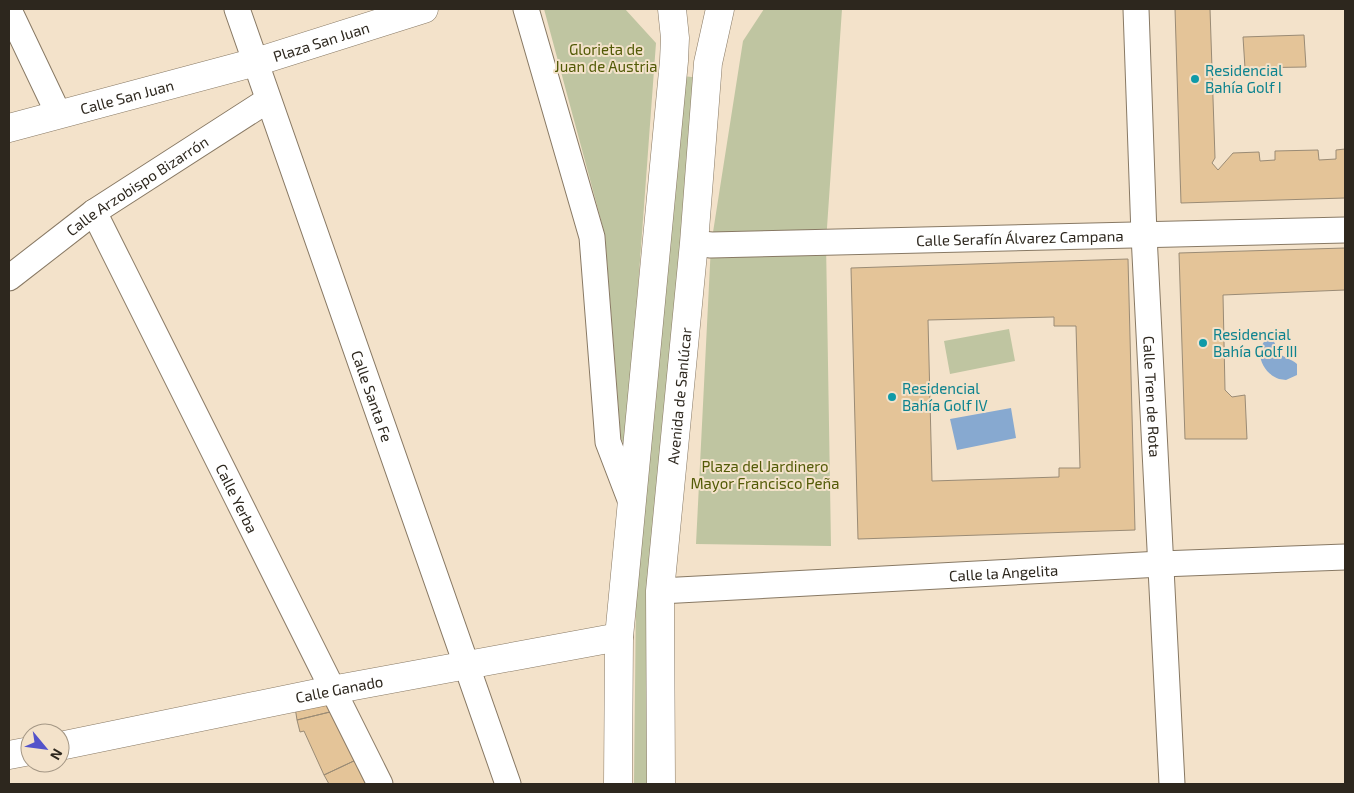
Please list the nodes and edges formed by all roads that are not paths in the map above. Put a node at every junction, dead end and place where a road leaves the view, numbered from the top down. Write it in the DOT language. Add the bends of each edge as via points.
graph roads {
  1 [pos="237,9"];
  2 [pos="424,9"];
  3 [pos="526,9"];
  4 [pos="672,9"];
  5 [pos="720,9"];
  6 [pos="1136,9"];
  7 [pos="9,10"];
  8 [pos="251,63"];
  9 [pos="268,100"];
  10 [pos="58,113"];
  11 [pos="9,128"];
  12 [pos="94,212"];
  13 [pos="1345,230"];
  14 [pos="1144,235"];
  15 [pos="694,243"];
  16 [pos="9,278"];
  17 [pos="631,502"];
  18 [pos="1345,557"];
  19 [pos="1161,564"];
  20 [pos="660,591"];
  21 [pos="619,637"];
  22 [pos="468,666"];
  23 [pos="332,690"];
  24 [pos="70,744"];
  25 [pos="380,784"];
  26 [pos="508,784"];
  27 [pos="618,784"];
  28 [pos="661,784"];
  29 [pos="1172,784"];
  1 -- 8 [label="street, Calle Santa Fe"];
  2 -- 8 [label="main road, Plaza San Juan"];
  3 -- 17 [label="street" via="592,237 608,442"];
  4 -- 17 [label="main road" via="674,61"];
  5 -- 15 [label="main road, Avenida de Sanlúcar" via="708,63"];
  6 -- 14 [label="street, Calle Tren de Rota"];
  7 -- 10 [label="street"];
  8 -- 9 [label="street, Calle Santa Fe"];
  8 -- 10 [label="main road, Calle San Juan"];
  9 -- 12 [label="street, Calle Arzobispo Bizarrón"];
  9 -- 22 [label="street, Calle Santa Fe"];
  10 -- 11 [label="main road, Calle San Juan"];
  12 -- 16 [label="street, Calle Arzobispo Bizarrón"];
  12 -- 23 [label="street, Calle Yerba"];
  13 -- 14 [label="street, Calle Serafín Álvarez Campana"];
  14 -- 15 [label="street, Calle Serafín Álvarez Campana"];
  14 -- 19 [label="street, Calle Tren de Rota"];
  15 -- 20 [label="main road, Avenida de Sanlúcar"];
  17 -- 21 [label="main road"];
  18 -- 19 [label="street, Calle la Angelita"];
  19 -- 20 [label="street, Calle la Angelita"];
  19 -- 29 [label="street, Calle Tren de Rota"];
  20 -- 28 [label="main road, Avenida de Sanlúcar"];
  21 -- 22 [label="main road, Calle Ganado"];
  21 -- 27 [label="main road"];
  22 -- 23 [label="main road, Calle Ganado"];
  22 -- 26 [label="street, Calle Santa Fe"];
  23 -- 24 [label="main road, Calle Ganado"];
  23 -- 25 [label="street, Calle Yerba"];
}
